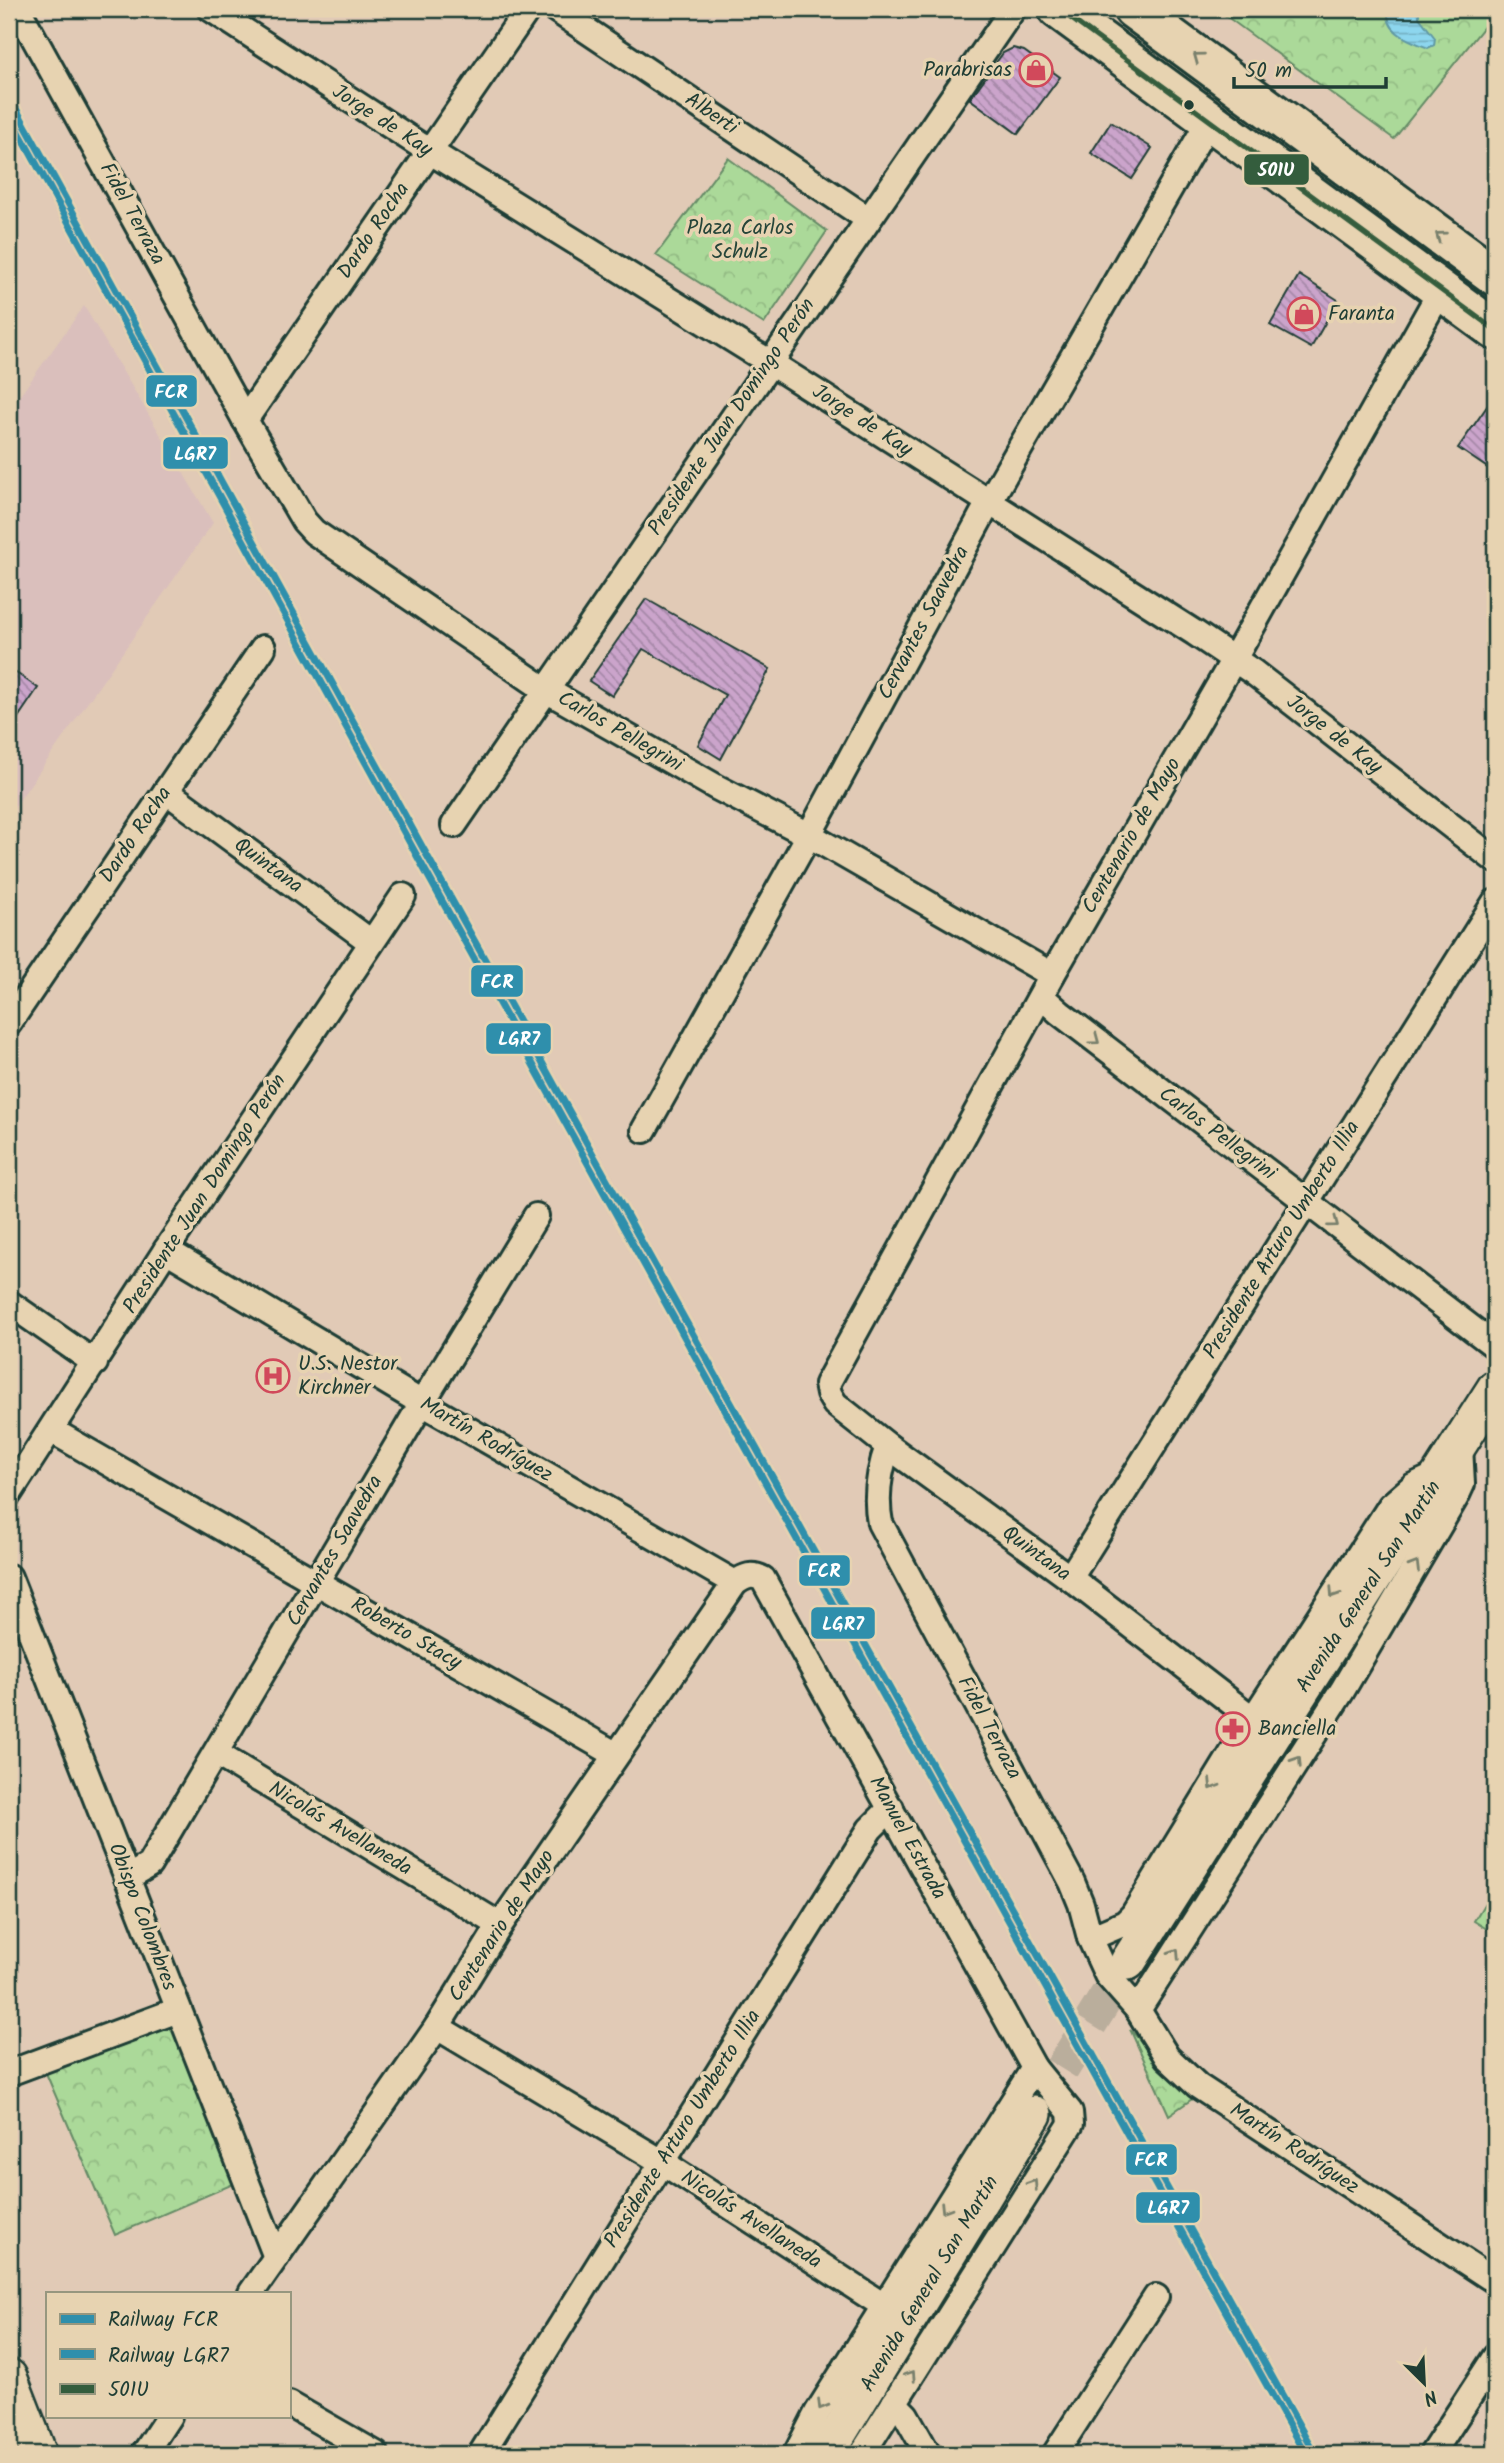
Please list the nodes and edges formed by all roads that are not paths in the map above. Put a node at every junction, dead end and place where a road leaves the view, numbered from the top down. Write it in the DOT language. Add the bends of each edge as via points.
graph roads {
  1 [pos="211,9"];
  2 [pos="528,9"];
  3 [pos="555,9"];
  4 [pos="1013,9"];
  5 [pos="1058,9"];
  6 [pos="1133,9"];
  7 [pos="20,10"];
  8 [pos="1210,119"];
  9 [pos="429,151"];
  10 [pos="868,219"];
  11 [pos="1495,276"];
  12 [pos="1441,290"];
  13 [pos="1495,330"];
  14 [pos="769,362"];
  15 [pos="245,420"];
  16 [pos="989,502"];
  17 [pos="263,648"];
  18 [pos="1234,659"];
  19 [pos="546,690"];
  20 [pos="166,791"];
  21 [pos="454,825"];
  22 [pos="809,835"];
  23 [pos="1495,860"];
  24 [pos="403,895"];
  25 [pos="1495,902"];
  26 [pos="371,942"];
  27 [pos="1047,986"];
  28 [pos="9,1023"];
  29 [pos="644,1130"];
  30 [pos="1306,1202"];
  31 [pos="536,1216"];
  32 [pos="166,1250"];
  33 [pos="9,1303"];
  34 [pos="1495,1346"];
  35 [pos="95,1363"];
  36 [pos="827,1384"];
  37 [pos="1495,1388"];
  38 [pos="422,1403"];
  39 [pos="51,1430"];
  40 [pos="885,1454"];
  41 [pos="1451,1459"];
  42 [pos="9,1494"];
  43 [pos="9,1577"];
  44 [pos="1070,1578"];
  45 [pos="316,1583"];
  46 [pos="735,1583"];
  47 [pos="1253,1719"];
  48 [pos="217,1754"];
  49 [pos="615,1754"];
  50 [pos="891,1808"];
  51 [pos="127,1878"];
  52 [pos="500,1925"];
  53 [pos="1090,1938"];
  54 [pos="1123,1976"];
  55 [pos="178,2010"];
  56 [pos="1138,2010"];
  57 [pos="437,2026"];
  58 [pos="1034,2068"];
  59 [pos="9,2073"];
  60 [pos="1044,2105"];
  61 [pos="662,2162"];
  62 [pos="276,2257"];
  63 [pos="1495,2281"];
  64 [pos="252,2292"];
  65 [pos="1156,2297"];
  66 [pos="884,2305"];
  67 [pos="1495,2357"];
  68 [pos="9,2377"];
  69 [pos="894,2403"];
  70 [pos="290,2405"];
  71 [pos="168,2418"];
  72 [pos="39,2454"];
  73 [pos="144,2454"];
  74 [pos="376,2454"];
  75 [pos="481,2454"];
  76 [pos="796,2454"];
  77 [pos="825,2454"];
  78 [pos="862,2454"];
  79 [pos="928,2454"];
  80 [pos="1055,2454"];
  81 [pos="1433,2454"];
  1 -- 9 [label="street, Jorge de Kay"];
  2 -- 9 [label="street, Dardo Rocha"];
  3 -- 10 [label="street, Alberti"];
  4 -- 10 [label="street, Presidente Juan Domingo Perón"];
  5 -- 8 [label="main road"];
  11 -- 6 [label="main road, one-way"];
  7 -- 15 [label="street, Fidel Terraza"];
  8 -- 12 [label="main road"];
  8 -- 16 [label="street, Cervantes Saavedra"];
  9 -- 14 [label="street, Jorge de Kay"];
  9 -- 15 [label="street, Dardo Rocha"];
  10 -- 14 [label="street, Presidente Juan Domingo Perón"];
  12 -- 13 [label="main road"];
  12 -- 18 [label="street, Centenario de Mayo"];
  14 -- 16 [label="street, Jorge de Kay"];
  14 -- 19 [label="street, Presidente Juan Domingo Perón"];
  15 -- 19 [label="street, Carlos Pellegrini" via="314,532"];
  16 -- 18 [label="street, Jorge de Kay"];
  16 -- 22 [label="street, Cervantes Saavedra"];
  17 -- 20 [label="street, Dardo Rocha"];
  18 -- 23 [label="street, Jorge de Kay"];
  18 -- 27 [label="street, Centenario de Mayo"];
  19 -- 21 [label="street, Presidente Juan Domingo Perón"];
  19 -- 22 [label="street, Carlos Pellegrini"];
  20 -- 26 [label="street, Quintana"];
  20 -- 28 [label="street, Dardo Rocha"];
  22 -- 27 [label="street, Carlos Pellegrini"];
  22 -- 29 [label="street, Cervantes Saavedra"];
  24 -- 26 [label="street, Presidente Juan Domingo Perón"];
  25 -- 30 [label="street, Presidente Arturo Umberto Illia"];
  26 -- 32 [label="street, Presidente Juan Domingo Perón"];
  27 -- 30 [label="street, Carlos Pellegrini, one-way"];
  27 -- 36 [label="street, Centenario de Mayo"];
  30 -- 34 [label="street, Carlos Pellegrini, one-way"];
  30 -- 44 [label="street, Presidente Arturo Umberto Illia"];
  31 -- 38 [label="street, Cervantes Saavedra"];
  32 -- 35 [label="street, Presidente Juan Domingo Perón"];
  32 -- 38 [label="street, Martín Rodríguez"];
  33 -- 35 [label="street"];
  35 -- 39 [label="street, Presidente Juan Domingo Perón"];
  36 -- 40 [label="street, Quintana" via="835,1404"];
  37 -- 41 [label="main road, Avenida General San Martín"];
  38 -- 45 [label="street, Cervantes Saavedra"];
  38 -- 46 [label="street, Martín Rodríguez"];
  39 -- 42 [label="street, Presidente Juan Domingo Perón"];
  39 -- 45 [label="street, Roberto Stacy"];
  40 -- 44 [label="street, Quintana"];
  40 -- 53 [label="street, Fidel Terraza" via="880,1523 1072,1882"];
  41 -- 47 [label="street, one-way" via="1391,1505"];
  41 -- 54 [label="main road, Avenida General San Martín"];
  56 -- 41 [label="street, one-way" via="1342,1691 1456,1497 1462,1484"];
  43 -- 51 [label="street, Obispo Colombres"];
  44 -- 47 [label="street, Quintana"];
  45 -- 48 [label="street, Cervantes Saavedra"];
  45 -- 49 [label="street, Roberto Stacy"];
  46 -- 49 [label="street, Centenario de Mayo"];
  46 -- 50 [label="street, Manuel Estrada" via="751,1575 763,1579"];
  47 -- 53 [label="street, one-way" via="1133,1915"];
  48 -- 51 [label="street, Cervantes Saavedra" via="149,1865"];
  48 -- 52 [label="street, Nicolás Avellaneda"];
  49 -- 52 [label="street, Centenario de Mayo"];
  50 -- 58 [label="street, Manuel Estrada"];
  50 -- 61 [label="street, Presidente Arturo Umberto Illia" via="870,1829"];
  51 -- 55 [label="street, Obispo Colombres"];
  52 -- 57 [label="street, Centenario de Mayo"];
  53 -- 54 [label="street, Fidel Terraza" via="1107,1975"];
  54 -- 56 [label="street, Martín Rodríguez"];
  55 -- 59 [label="street"];
  55 -- 62 [label="street, Obispo Colombres"];
  56 -- 63 [label="street, Martín Rodríguez" via="1167,2057 1198,2086"];
  57 -- 61 [label="street, Nicolás Avellaneda"];
  57 -- 62 [label="street, Centenario de Mayo"];
  58 -- 60 [label="street, Manuel Estrada"];
  58 -- 66 [label="street, one-way"];
  69 -- 60 [label="street, Manuel Estrada, one-way" via="1071,2124 1070,2112"];
  60 -- 77 [label="main road, Avenida General San Martín"];
  61 -- 66 [label="street, Nicolás Avellaneda"];
  61 -- 75 [label="street, Presidente Arturo Umberto Illia"];
  62 -- 64 [label="street, Centenario de Mayo"];
  65 -- 80 [label="street"];
  66 -- 76 [label="street, one-way"];
  67 -- 81 [label="street"];
  68 -- 72 [label="main road"];
  69 -- 78 [label="street"];
  69 -- 79 [label="street" via="906,2414"];
  70 -- 74 [label="street"];
  71 -- 73 [label="street"];
}
